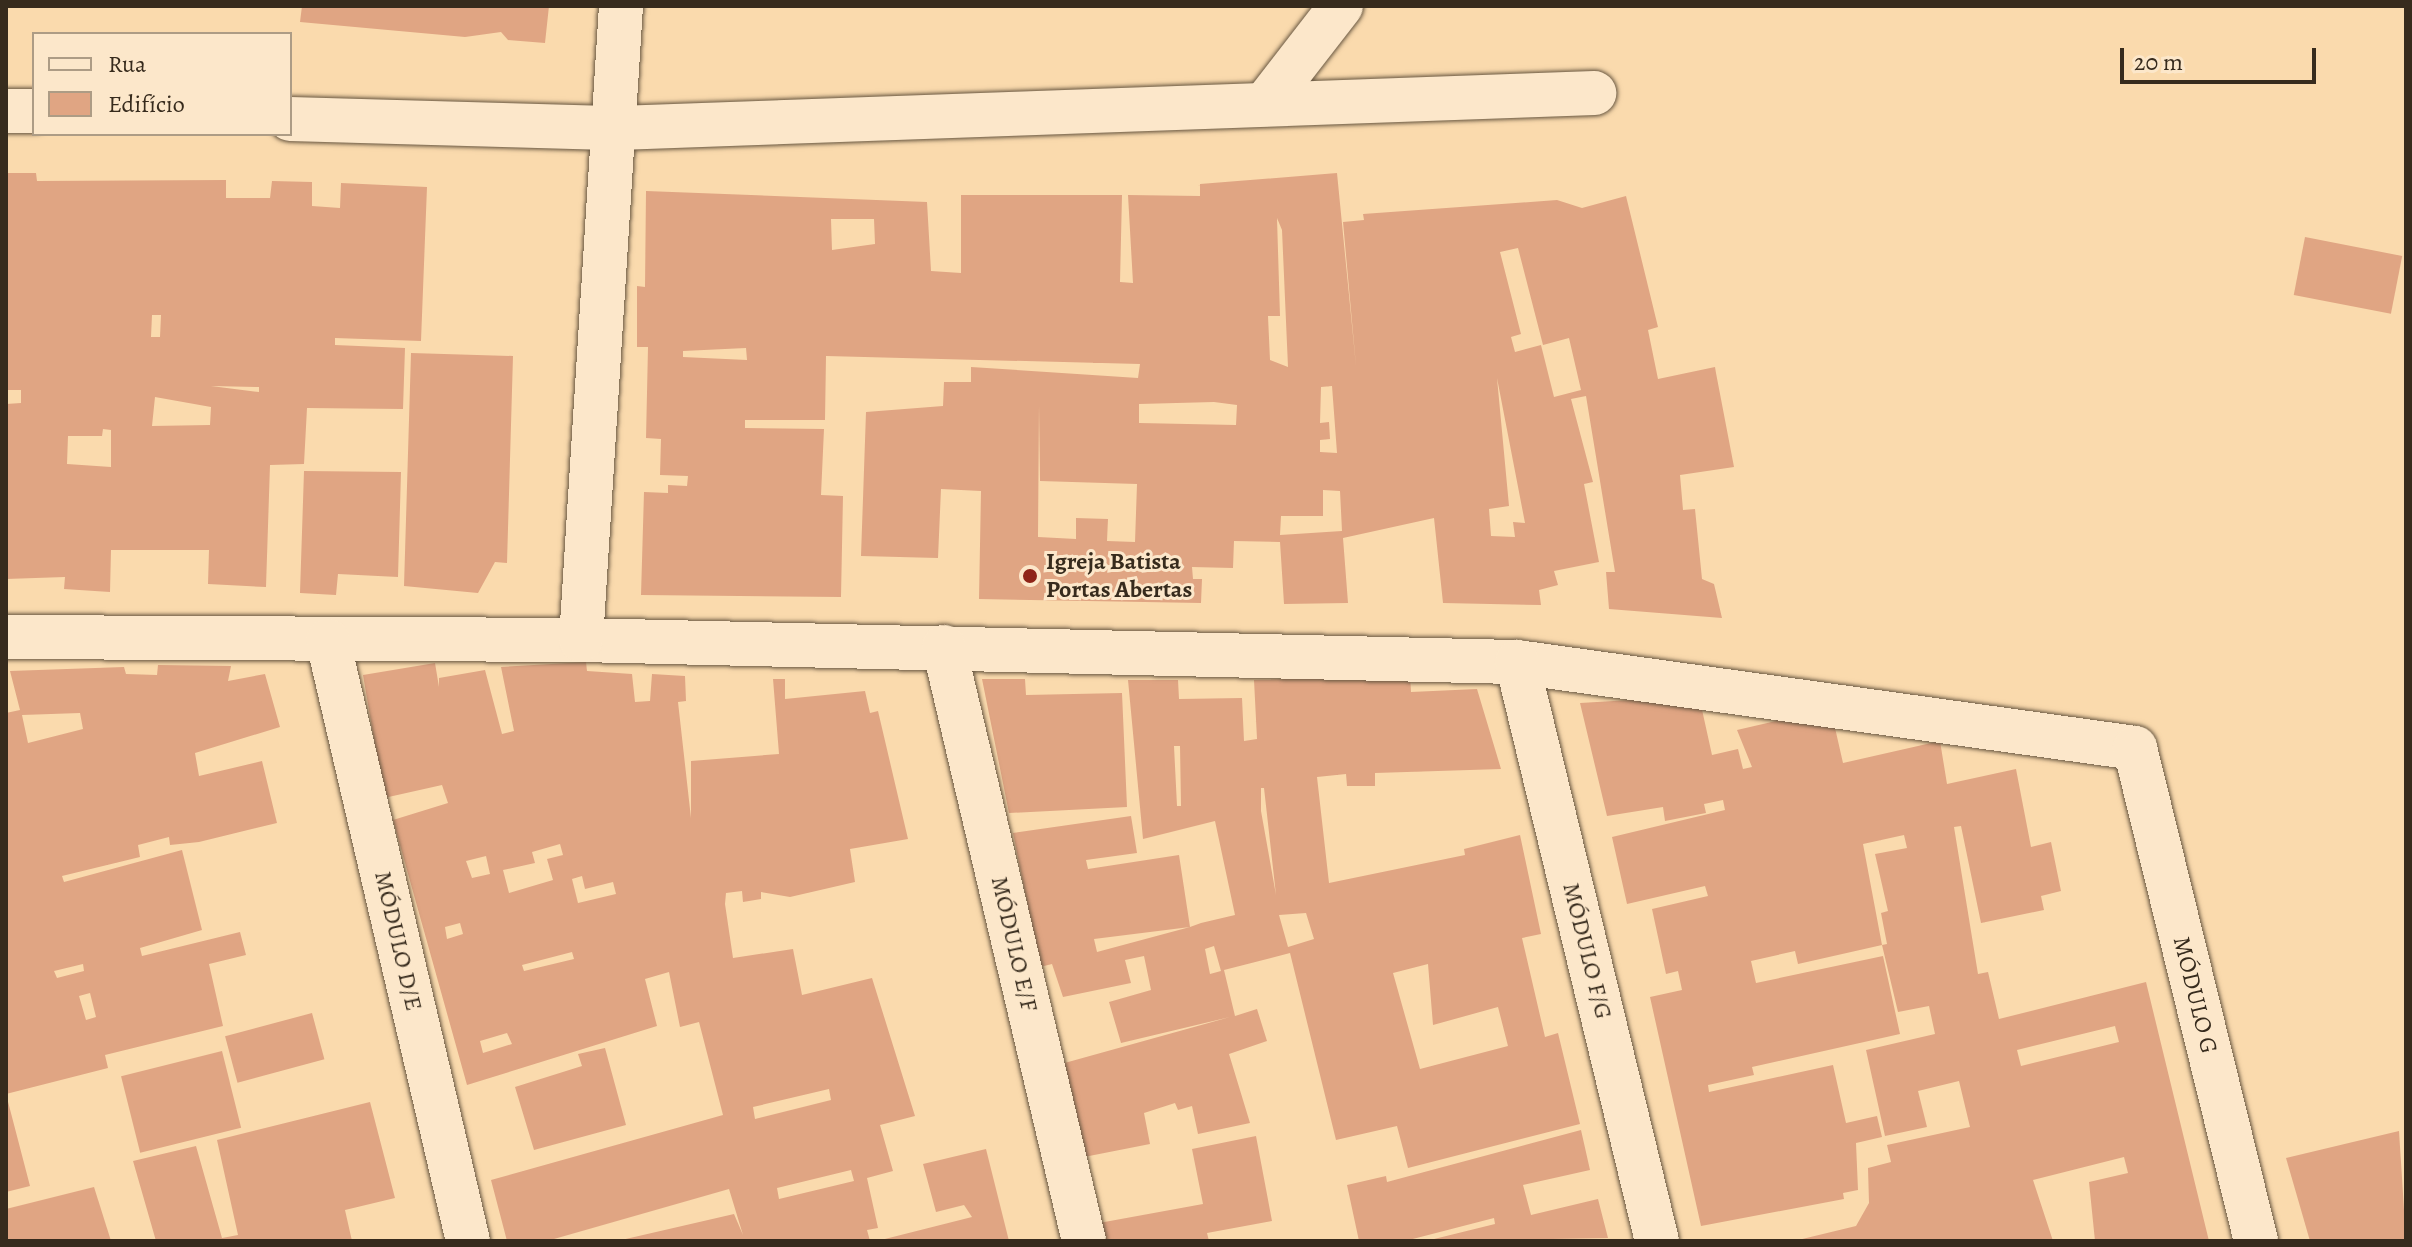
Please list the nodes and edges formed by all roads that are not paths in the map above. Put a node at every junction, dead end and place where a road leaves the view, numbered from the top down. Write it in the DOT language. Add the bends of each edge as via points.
graph roads {
  1 [pos="621,6"];
  2 [pos="1341,6"];
  3 [pos="1594,93"];
  4 [pos="1265,104"];
  5 [pos="6,111"];
  6 [pos="32,111"];
  7 [pos="292,119"];
  8 [pos="618,128"];
  9 [pos="6,637"];
  10 [pos="581,640"];
  11 [pos="328,641"];
  12 [pos="944,647"];
  13 [pos="1517,662"];
  14 [pos="468,1241"];
  15 [pos="1084,1241"];
  16 [pos="1657,1241"];
  17 [pos="2256,1241"];
  1 -- 8 [label="street"];
  2 -- 4 [label="street"];
  3 -- 4 [label="street"];
  4 -- 8 [label="street"];
  5 -- 6 [label="street"];
  7 -- 8 [label="street"];
  8 -- 10 [label="street"];
  9 -- 11 [label="street"];
  10 -- 11 [label="street"];
  10 -- 12 [label="street"];
  11 -- 14 [label="street, MÓDULO D/E"];
  12 -- 13 [label="street"];
  12 -- 15 [label="street, MÓDULO E/F"];
  13 -- 16 [label="street, MÓDULO F/G"];
  13 -- 17 [label="street, MÓDULO G" via="2135,748"];
}
